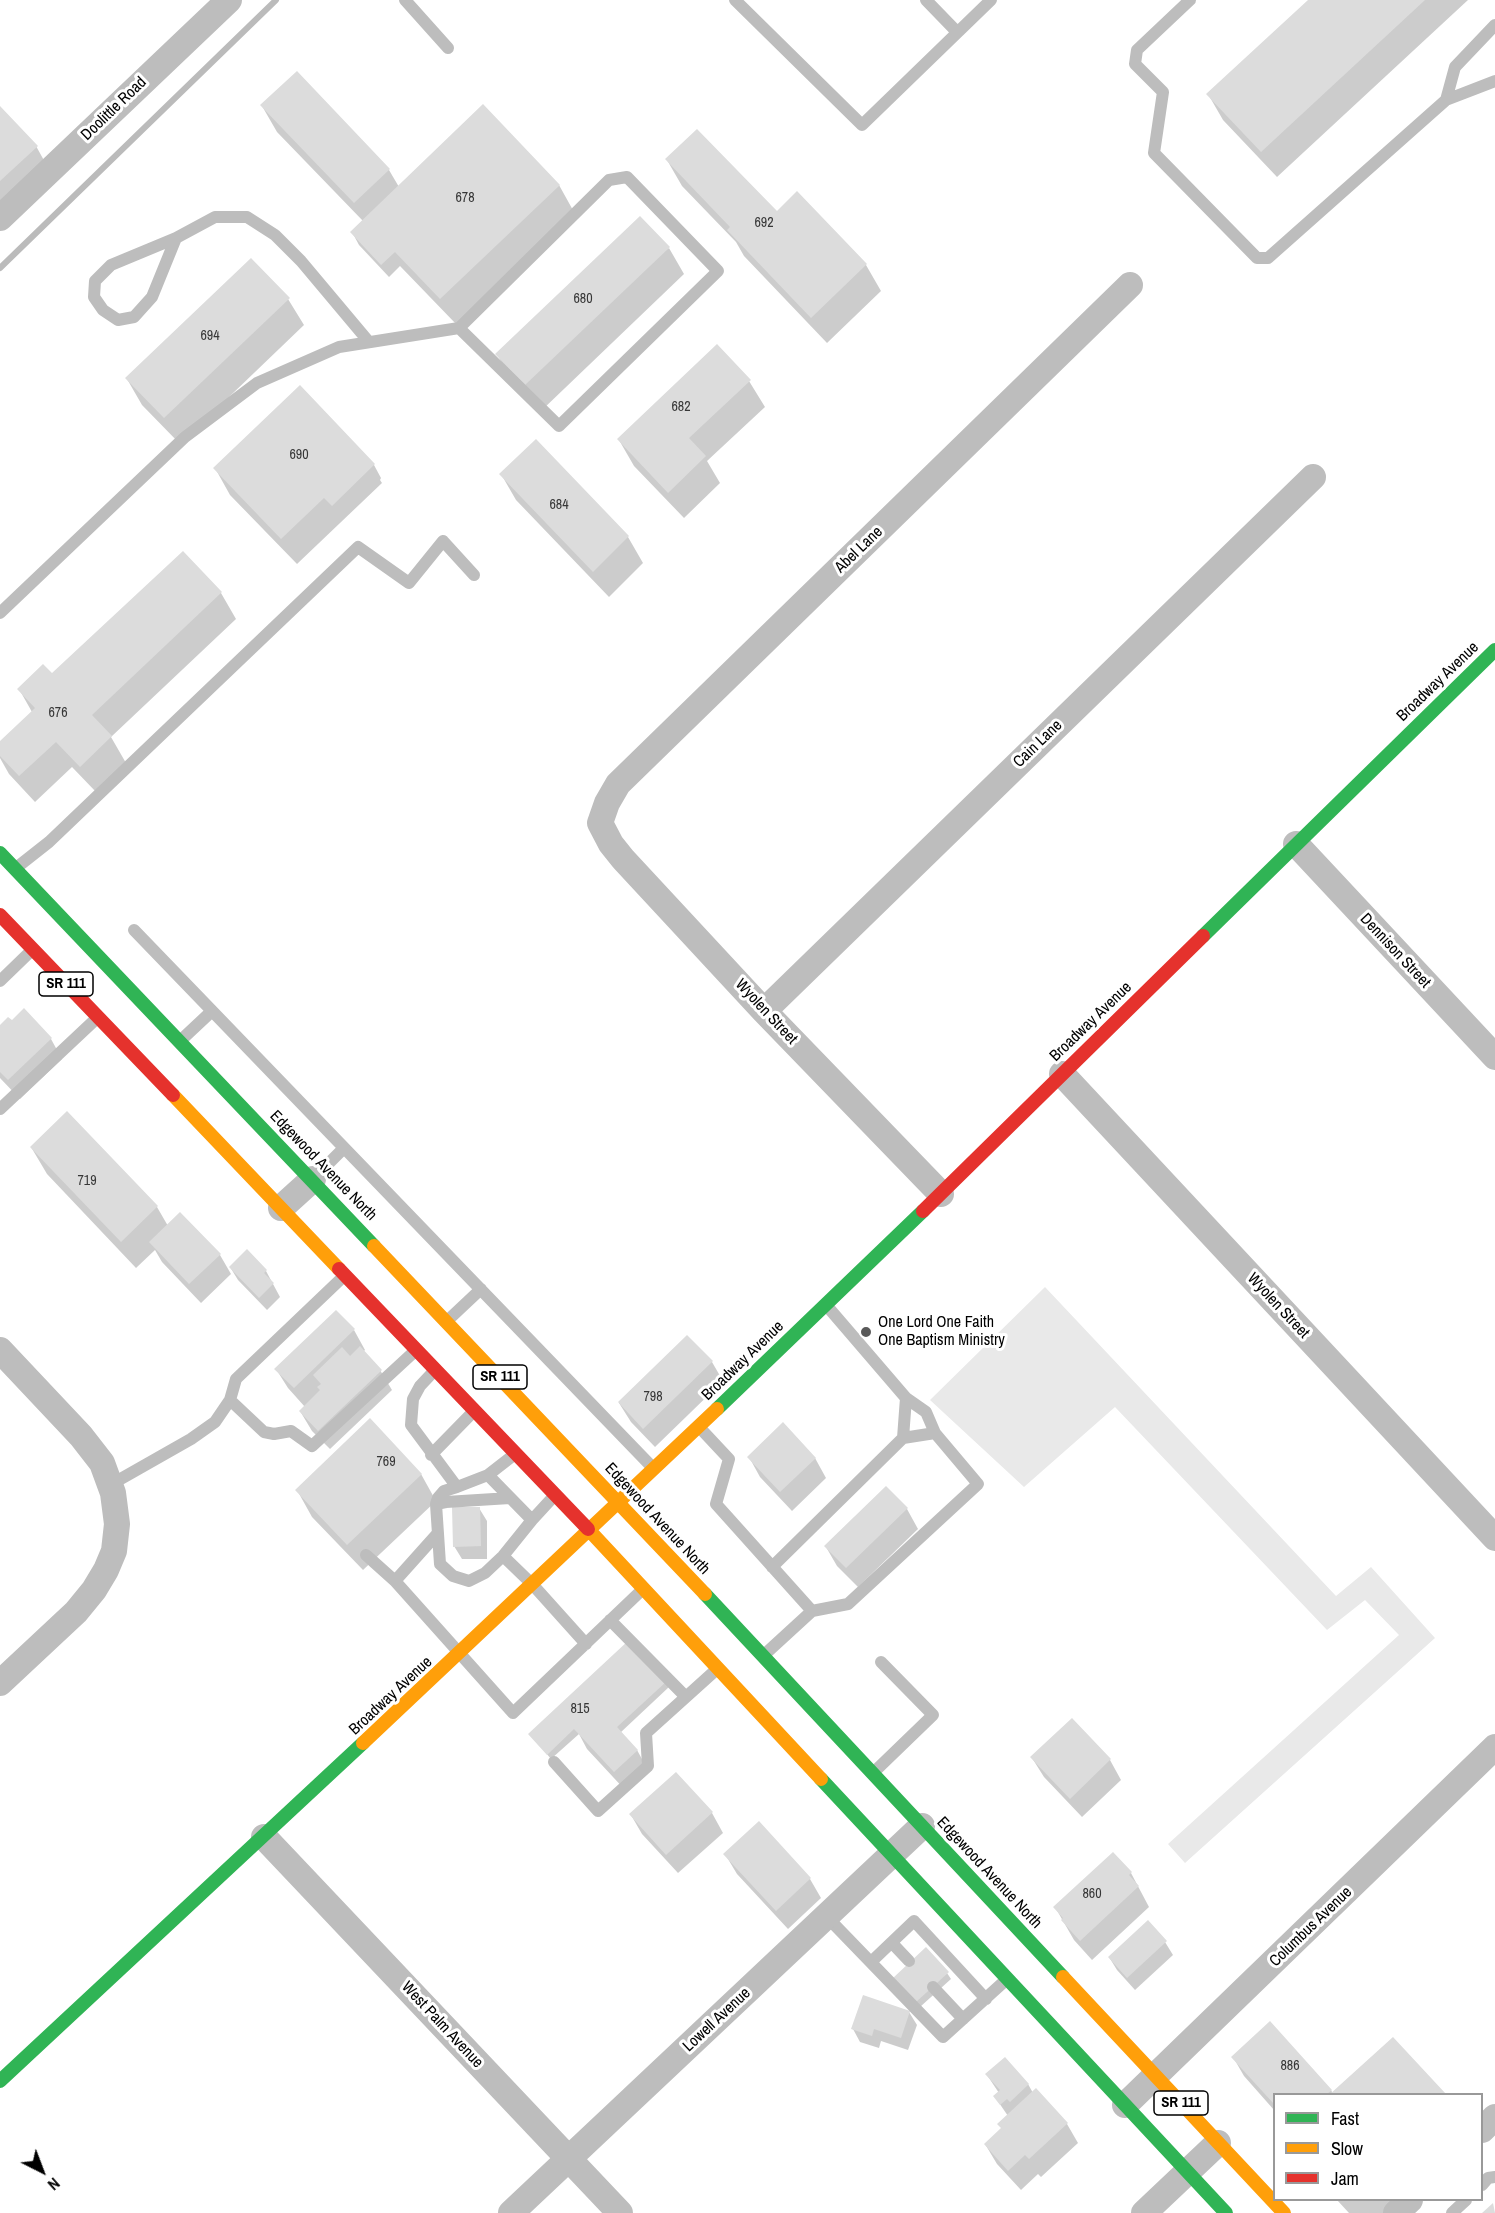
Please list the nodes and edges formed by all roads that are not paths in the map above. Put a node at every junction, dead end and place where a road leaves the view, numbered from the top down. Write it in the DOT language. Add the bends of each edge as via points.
graph roads {
  1 [pos="229,0"];
  2 [pos="405,0"];
  3 [pos="735,0"];
  4 [pos="926,0"];
  5 [pos="991,0"];
  6 [pos="1190,0"];
  7 [pos="1495,26"];
  8 [pos="957,32"];
  9 [pos="448,48"];
  10 [pos="1495,81"];
  11 [pos="1446,100"];
  12 [pos="0,218"];
  13 [pos="176,238"];
  14 [pos="1130,285"];
  15 [pos="459,328"];
  16 [pos="369,342"];
  17 [pos="1313,477"];
  18 [pos="474,575"];
  19 [pos="0,613"];
  20 [pos="1495,650"];
  21 [pos="600,823"];
  22 [pos="1296,844"];
  23 [pos="5,868"];
  24 [pos="0,915"];
  25 [pos="134,930"];
  26 [pos="33,950"];
  27 [pos="0,981"];
  28 [pos="212,1011"];
  29 [pos="764,1011"];
  30 [pos="98,1017"];
  31 [pos="180,1041"];
  32 [pos="1495,1057"];
  33 [pos="1062,1074"];
  34 [pos="0,1109"];
  35 [pos="344,1148"];
  36 [pos="313,1179"];
  37 [pos="941,1194"];
  38 [pos="281,1208"];
  39 [pos="345,1275"];
  40 [pos="481,1289"];
  41 [pos="826,1304"];
  42 [pos="447,1321"];
  43 [pos="0,1350"];
  44 [pos="417,1350"];
  45 [pos="436,1369"];
  46 [pos="906,1398"];
  47 [pos="230,1400"];
  48 [pos="475,1410"];
  49 [pos="699,1427"];
  50 [pos="935,1433"];
  51 [pos="903,1438"];
  52 [pos="516,1453"];
  53 [pos="431,1455"];
  54 [pos="655,1470"];
  55 [pos="488,1475"];
  56 [pos="110,1485"];
  57 [pos="457,1487"];
  58 [pos="555,1494"];
  59 [pos="510,1498"];
  60 [pos="619,1503"];
  61 [pos="436,1504"];
  62 [pos="532,1520"];
  63 [pos="590,1531"];
  64 [pos="438,1533"];
  65 [pos="1495,1538"];
  66 [pos="366,1554"];
  67 [pos="503,1556"];
  68 [pos="772,1567"];
  69 [pos="395,1581"];
  70 [pos="533,1585"];
  71 [pos="644,1588"];
  72 [pos="812,1611"];
  73 [pos="610,1620"];
  74 [pos="586,1644"];
  75 [pos="459,1655"];
  76 [pos="763,1656"];
  77 [pos="881,1662"];
  78 [pos="718,1668"];
  79 [pos="0,1683"];
  80 [pos="686,1697"];
  81 [pos="1495,1748"];
  82 [pos="554,1762"];
  83 [pos="873,1773"];
  84 [pos="922,1826"];
  85 [pos="264,1837"];
  86 [pos="892,1855"];
  87 [pos="924,1912"];
  88 [pos="827,1917"];
  89 [pos="892,1943"];
  90 [pos="909,1961"];
  91 [pos="870,1962"];
  92 [pos="1007,1978"];
  93 [pos="933,1987"];
  94 [pos="986,1998"];
  95 [pos="963,2019"];
  96 [pos="1155,2075"];
  97 [pos="0,2081"];
  98 [pos="1125,2105"];
  99 [pos="1495,2117"];
  100 [pos="1483,2129"];
  101 [pos="1218,2143"];
  102 [pos="569,2159"];
  103 [pos="1187,2172"];
  104 [pos="1408,2201"];
  105 [pos="1464,2201"];
  106 [pos="511,2213"];
  107 [pos="620,2213"];
  108 [pos="1144,2213"];
  109 [pos="1226,2213"];
  110 [pos="1284,2213"];
  111 [pos="1396,2213"];
  112 [pos="1452,2213"];
  1 -- 12 [label="street, Doolittle Road"];
  2 -- 9 [label="lane"];
  3 -- 8 [label="lane" via="862,125"];
  4 -- 8 [label="lane"];
  5 -- 8 [label="lane"];
  6 -- 11 [label="lane" via="1137,50 1135,64 1163,92 1154,153 1257,258 1268,258"];
  7 -- 11 [label="lane" via="1455,67"];
  10 -- 11 [label="lane"];
  13 -- 13 [label="lane" via="152,297 134,316 118,320 103,310 94,297 95,281 111,266"];
  13 -- 16 [label="lane" via="215,218 247,217 275,235 301,261"];
  14 -- 21 [label="street, Abel Lane" via="618,784"];
  15 -- 15 [label="lane" via="609,180 627,177 718,271 559,426"];
  15 -- 16 [label="lane"];
  16 -- 19 [label="lane" via="339,346 257,383 185,437"];
  17 -- 29 [label="street, Cain Lane"];
  18 -- 23 [label="lane" via="443,541 409,584 358,547 49,842"];
  20 -- 22 [label="main road, Broadway Avenue"];
  21 -- 29 [label="street, Wyolen Street" via="623,859"];
  22 -- 32 [label="street, Dennison Street"];
  22 -- 33 [label="main road, Broadway Avenue"];
  23 -- 31 [label="main road, Edgewood Avenue North / SR 111"];
  24 -- 26 [label="main road, SR 111"];
  25 -- 28 [label="lane"];
  26 -- 27 [label="lane"];
  26 -- 30 [label="main road, SR 111"];
  28 -- 31 [label="lane"];
  28 -- 35 [label="lane"];
  29 -- 37 [label="street, Wyolen Street"];
  30 -- 34 [label="lane"];
  30 -- 38 [label="main road, SR 111"];
  31 -- 36 [label="main road, Edgewood Avenue North / SR 111"];
  33 -- 37 [label="main road, Broadway Avenue"];
  33 -- 65 [label="street, Wyolen Street"];
  35 -- 36 [label="lane"];
  35 -- 40 [label="lane"];
  36 -- 38 [label="street"];
  36 -- 42 [label="main road, Edgewood Avenue North / SR 111"];
  37 -- 41 [label="main road, Broadway Avenue"];
  38 -- 39 [label="main road, SR 111"];
  39 -- 44 [label="main road, SR 111"];
  39 -- 47 [label="lane" via="236,1379"];
  40 -- 42 [label="lane"];
  40 -- 54 [label="lane"];
  41 -- 46 [label="lane"];
  41 -- 49 [label="main road, Broadway Avenue"];
  42 -- 60 [label="main road, Edgewood Avenue North / SR 111"];
  43 -- 56 [label="street" via="81,1436 102,1463"];
  44 -- 45 [label="main road, SR 111"];
  44 -- 47 [label="lane" via="312,1446 291,1431 264,1432"];
  45 -- 48 [label="main road, SR 111"];
  45 -- 53 [label="lane" via="413,1399 411,1425"];
  46 -- 50 [label="lane" via="926,1412"];
  46 -- 51 [label="lane"];
  47 -- 56 [label="lane" via="215,1422"];
  48 -- 52 [label="main road, SR 111"];
  48 -- 53 [label="lane"];
  49 -- 54 [label="main road, Broadway Avenue"];
  49 -- 68 [label="lane" via="729,1459 716,1504"];
  50 -- 51 [label="lane"];
  50 -- 72 [label="lane" via="978,1484 848,1604"];
  51 -- 68 [label="lane"];
  52 -- 55 [label="lane"];
  52 -- 58 [label="main road, SR 111"];
  53 -- 57 [label="lane"];
  54 -- 60 [label="main road, Broadway Avenue"];
  55 -- 57 [label="lane"];
  55 -- 59 [label="lane"];
  56 -- 79 [label="street" via="117,1524 114,1551 106,1570 75,1612"];
  57 -- 61 [label="lane" via="444,1491"];
  58 -- 62 [label="lane"];
  58 -- 63 [label="main road, SR 111"];
  59 -- 61 [label="lane"];
  59 -- 62 [label="lane"];
  60 -- 63 [label="main road, Broadway Avenue"];
  60 -- 76 [label="main road, Edgewood Avenue North / SR 111"];
  61 -- 64 [label="lane"];
  62 -- 67 [label="lane"];
  63 -- 70 [label="main road, Broadway Avenue"];
  63 -- 71 [label="main road, SR 111"];
  64 -- 67 [label="lane" via="440,1564 453,1576 469,1581 485,1573"];
  64 -- 69 [label="lane"];
  66 -- 69 [label="lane"];
  67 -- 70 [label="lane"];
  68 -- 72 [label="lane"];
  69 -- 75 [label="lane"];
  70 -- 74 [label="lane"];
  70 -- 75 [label="main road, Broadway Avenue"];
  71 -- 73 [label="lane"];
  71 -- 78 [label="main road, SR 111"];
  72 -- 76 [label="lane"];
  73 -- 74 [label="lane"];
  73 -- 80 [label="lane"];
  74 -- 75 [label="lane" via="513,1713"];
  75 -- 85 [label="main road, Broadway Avenue"];
  76 -- 83 [label="main road, Edgewood Avenue North / SR 111"];
  77 -- 83 [label="lane" via="933,1715"];
  78 -- 80 [label="lane"];
  78 -- 86 [label="main road, SR 111"];
  80 -- 82 [label="lane" via="646,1733 648,1766 598,1811"];
  81 -- 96 [label="street, Columbus Avenue"];
  83 -- 84 [label="main road, Edgewood Avenue North / SR 111"];
  84 -- 86 [label="street, Lowell Avenue"];
  84 -- 96 [label="main road, Edgewood Avenue North / SR 111"];
  85 -- 97 [label="main road, Broadway Avenue"];
  85 -- 102 [label="street, West Palm Avenue"];
  86 -- 87 [label="main road, SR 111"];
  86 -- 88 [label="street, Lowell Avenue"];
  87 -- 89 [label="lane"];
  87 -- 92 [label="main road, SR 111"];
  87 -- 94 [label="lane"];
  88 -- 91 [label="lane"];
  88 -- 102 [label="street, Lowell Avenue"];
  89 -- 90 [label="lane"];
  89 -- 91 [label="lane"];
  91 -- 95 [label="lane" via="943,2037"];
  92 -- 94 [label="lane"];
  92 -- 98 [label="main road, SR 111"];
  93 -- 95 [label="lane"];
  94 -- 95 [label="lane"];
  96 -- 98 [label="street, Columbus Avenue"];
  96 -- 101 [label="main road, Edgewood Avenue North / SR 111"];
  98 -- 103 [label="main road, SR 111"];
  99 -- 100 [label="street"];
  101 -- 103 [label="street"];
  101 -- 110 [label="main road, Edgewood Avenue North / SR 111"];
  102 -- 106 [label="street, Lowell Avenue"];
  102 -- 107 [label="street, West Palm Avenue"];
  103 -- 108 [label="street"];
  103 -- 109 [label="main road, SR 111"];
  104 -- 111 [label="street"];
  105 -- 112 [label="lane"];
}
